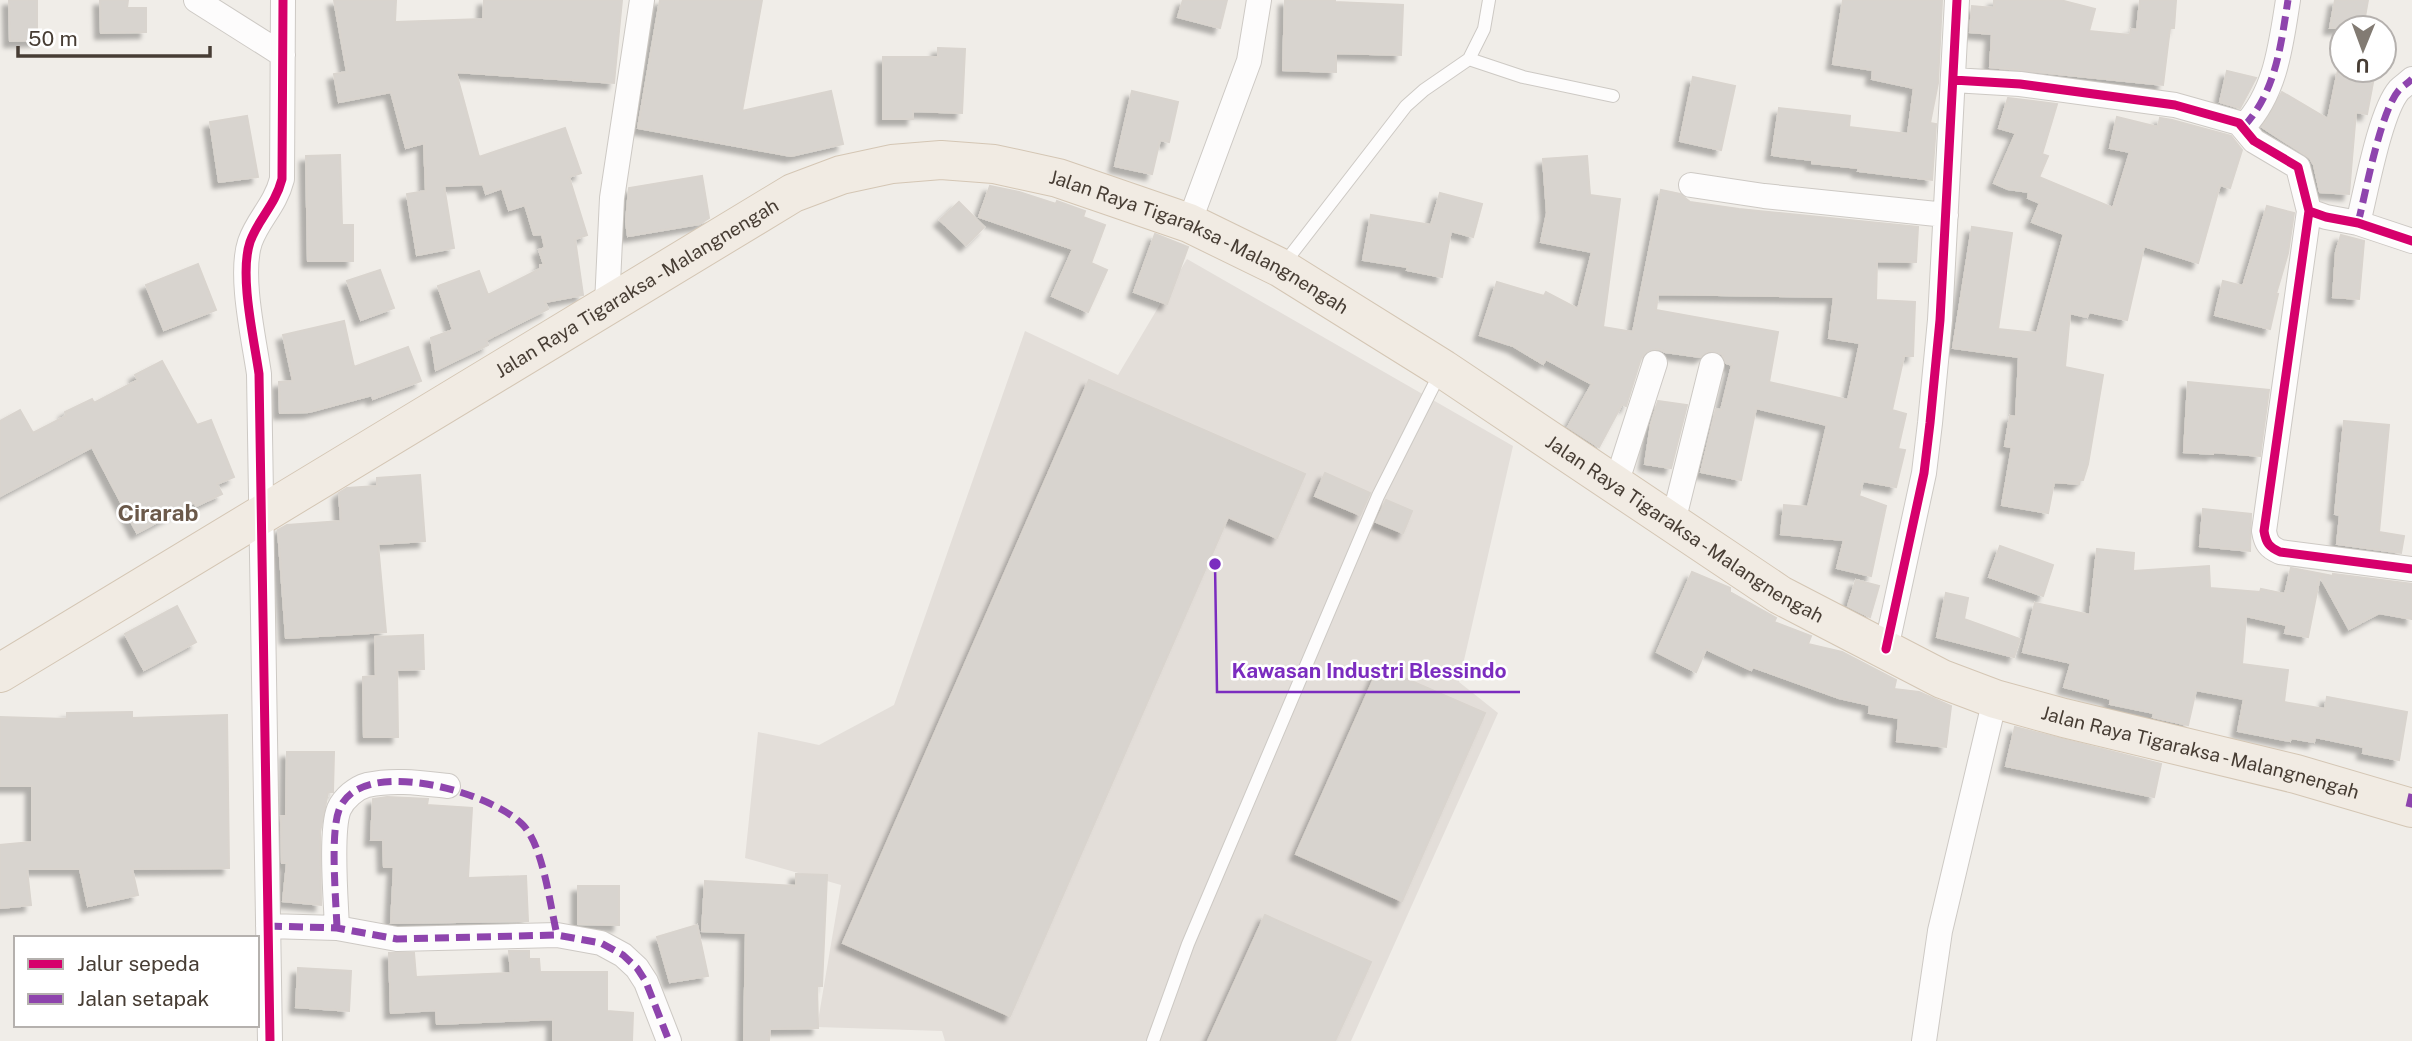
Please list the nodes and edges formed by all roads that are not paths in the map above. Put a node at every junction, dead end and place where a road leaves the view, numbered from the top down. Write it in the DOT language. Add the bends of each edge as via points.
graph roads {
  1 [pos="196,0"];
  2 [pos="283,0"];
  3 [pos="642,0"];
  4 [pos="1259,0"];
  5 [pos="1489,0"];
  6 [pos="1957,0"];
  7 [pos="2288,0"];
  8 [pos="283,55"];
  9 [pos="1469,59"];
  10 [pos="2412,79"];
  11 [pos="1953,80"];
  12 [pos="1613,96"];
  13 [pos="2244,126"];
  14 [pos="1690,185"];
  15 [pos="2309,211"];
  16 [pos="1946,215"];
  17 [pos="1189,223"];
  18 [pos="2358,223"];
  19 [pos="2412,241"];
  20 [pos="1280,268"];
  21 [pos="607,304"];
  22 [pos="1656,363"];
  23 [pos="1713,365"];
  24 [pos="1443,369"];
  25 [pos="1616,484"];
  26 [pos="262,515"];
  27 [pos="1673,522"];
  28 [pos="2412,569"];
  29 [pos="1886,649"];
  30 [pos="0,673"];
  31 [pos="1995,699"];
  32 [pos="448,786"];
  33 [pos="2411,803"];
  34 [pos="268,926"];
  35 [pos="337,928"];
  36 [pos="270,1041"];
  37 [pos="670,1041"];
  38 [pos="1153,1041"];
  39 [pos="1924,1041"];
  1 -- 8 [label="street"];
  2 -- 8 [label="street"];
  3 -- 21 [label="street" via="612,198"];
  4 -- 17 [label="street" via="1249,61"];
  5 -- 9 [label="lane" via="1484,29"];
  6 -- 11 [label="street"];
  7 -- 13 [label="street" via="2280,56 2258,107"];
  8 -- 26 [label="street" via="282,179 246,258 259,374"];
  9 -- 12 [label="lane" via="1523,77"];
  9 -- 20 [label="lane" via="1406,106"];
  10 -- 18 [label="street" via="2389,107"];
  11 -- 13 [label="street" via="2020,84 2175,105"];
  11 -- 16 [label="street"];
  13 -- 15 [label="street" via="2254,141 2298,167"];
  14 -- 16 [label="street"];
  15 -- 18 [label="street"];
  15 -- 28 [label="street" via="2265,540 2280,552"];
  16 -- 29 [label="street" via="1924,473"];
  17 -- 20 [label="main road, Jalan Raya Tigaraksa - Malangnengah"];
  17 -- 21 [label="main road, Jalan Raya Tigaraksa - Malangnengah" via="1058,178 994,164 942,160 892,164 841,175 793,193"];
  18 -- 19 [label="street"];
  20 -- 24 [label="main road, Jalan Raya Tigaraksa - Malangnengah"];
  21 -- 26 [label="main road, Jalan Raya Tigaraksa - Malangnengah"];
  22 -- 25 [label="street"];
  23 -- 27 [label="street"];
  24 -- 25 [label="main road, Jalan Raya Tigaraksa - Malangnengah"];
  24 -- 38 [label="lane" via="1378,496 1188,944"];
  25 -- 27 [label="main road, Jalan Raya Tigaraksa - Malangnengah"];
  26 -- 30 [label="main road, Jalan Raya Tigaraksa - Malangnengah"];
  26 -- 34 [label="street"];
  27 -- 29 [label="main road, Jalan Raya Tigaraksa - Malangnengah" via="1780,595"];
  29 -- 31 [label="main road, Jalan Raya Tigaraksa - Malangnengah" via="1942,679"];
  31 -- 33 [label="main road, Jalan Raya Tigaraksa - Malangnengah"];
  31 -- 39 [label="street" via="1940,931"];
  32 -- 35 [label="street" via="401,781 365,786 345,800 335,829"];
  34 -- 35 [label="street"];
  34 -- 36 [label="street"];
  35 -- 37 [label="street" via="397,939 557,935 601,943 637,968"];
}
